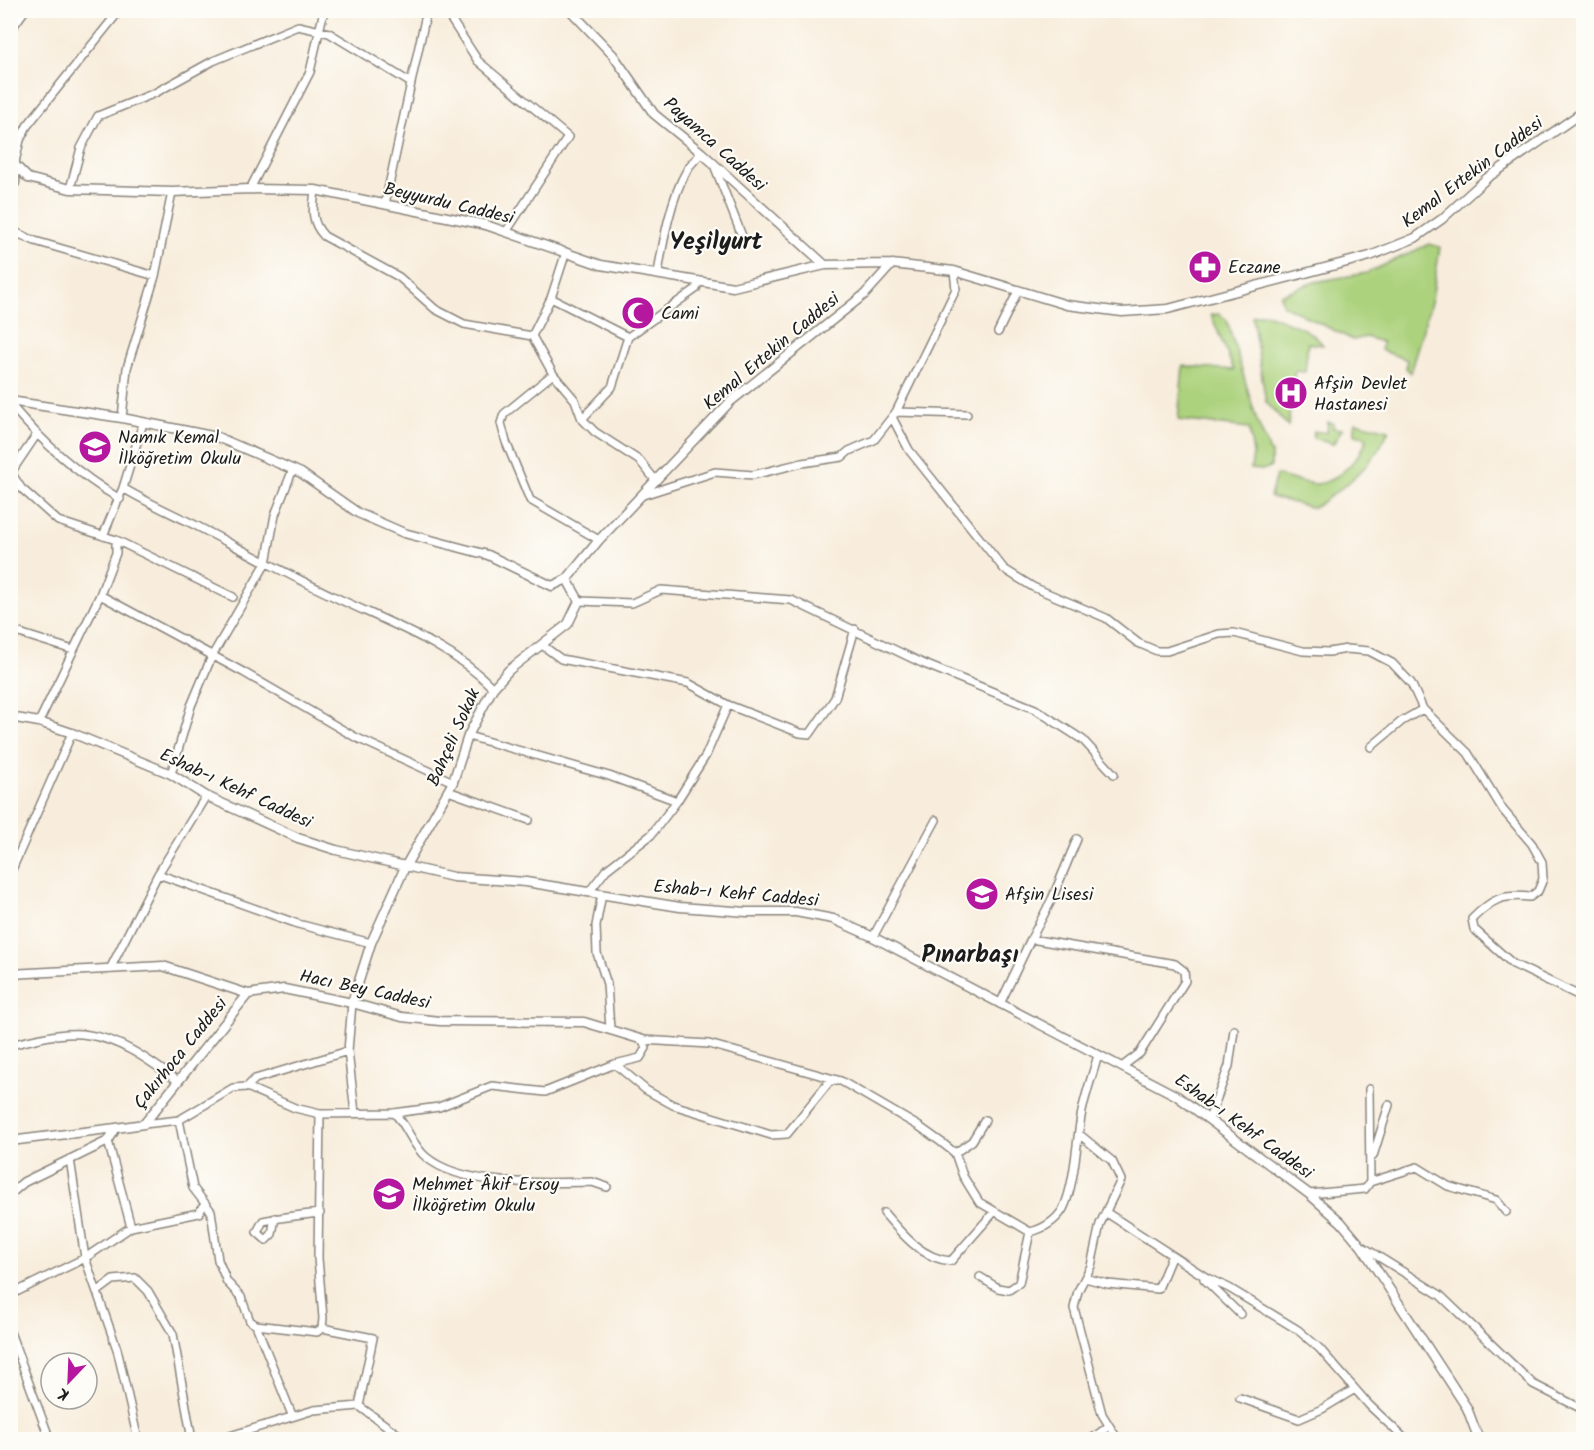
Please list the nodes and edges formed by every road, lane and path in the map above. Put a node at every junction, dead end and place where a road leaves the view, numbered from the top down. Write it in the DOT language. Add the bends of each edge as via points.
graph roads {
  1 [pos="25,10"];
  2 [pos="120,10"];
  3 [pos="324,10"];
  4 [pos="427,10"];
  5 [pos="445,10"];
  6 [pos="570,10"];
  7 [pos="12,26"];
  8 [pos="320,30"];
  9 [pos="411,83"];
  10 [pos="1584,111"];
  11 [pos="702,153"];
  12 [pos="13,161"];
  13 [pos="714,163"];
  14 [pos="28,178"];
  15 [pos="13,185"];
  16 [pos="70,189"];
  17 [pos="250,189"];
  18 [pos="315,190"];
  19 [pos="172,192"];
  20 [pos="385,204"];
  21 [pos="10,230"];
  22 [pos="506,232"];
  23 [pos="742,236"];
  24 [pos="566,252"];
  25 [pos="892,264"];
  26 [pos="825,265"];
  27 [pos="954,271"];
  28 [pos="658,273"];
  29 [pos="155,276"];
  30 [pos="699,281"];
  31 [pos="1018,291"];
  32 [pos="551,298"];
  33 [pos="998,332"];
  34 [pos="531,336"];
  35 [pos="628,337"];
  36 [pos="553,374"];
  37 [pos="10,403"];
  38 [pos="967,414"];
  39 [pos="894,415"];
  40 [pos="122,418"];
  41 [pos="582,419"];
  42 [pos="143,423"];
  43 [pos="38,434"];
  44 [pos="293,470"];
  45 [pos="11,473"];
  46 [pos="656,481"];
  47 [pos="123,488"];
  48 [pos="642,495"];
  49 [pos="120,499"];
  50 [pos="103,536"];
  51 [pos="116,540"];
  52 [pos="599,540"];
  53 [pos="266,563"];
  54 [pos="567,579"];
  55 [pos="100,595"];
  56 [pos="233,597"];
  57 [pos="579,601"];
  58 [pos="855,629"];
  59 [pos="10,630"];
  60 [pos="542,645"];
  61 [pos="73,650"];
  62 [pos="212,656"];
  63 [pos="493,688"];
  64 [pos="728,705"];
  65 [pos="1423,709"];
  66 [pos="10,717"];
  67 [pos="39,722"];
  68 [pos="72,733"];
  69 [pos="468,736"];
  70 [pos="1371,747"];
  71 [pos="171,774"];
  72 [pos="1114,774"];
  73 [pos="453,782"];
  74 [pos="448,791"];
  75 [pos="206,796"];
  76 [pos="677,801"];
  77 [pos="529,820"];
  78 [pos="936,820"];
  79 [pos="1077,839"];
  80 [pos="10,855"];
  81 [pos="19,855"];
  82 [pos="405,867"];
  83 [pos="10,874"];
  84 [pos="158,874"];
  85 [pos="589,892"];
  86 [pos="602,894"];
  87 [pos="873,937"];
  88 [pos="1031,939"];
  89 [pos="371,943"];
  90 [pos="110,969"];
  91 [pos="10,974"];
  92 [pos="248,994"];
  93 [pos="1584,998"];
  94 [pos="352,1003"];
  95 [pos="1000,1004"];
  96 [pos="610,1029"];
  97 [pos="1234,1030"];
  98 [pos="643,1040"];
  99 [pos="10,1045"];
  100 [pos="348,1051"];
  101 [pos="1098,1055"];
  102 [pos="615,1064"];
  103 [pos="1123,1066"];
  104 [pos="178,1081"];
  105 [pos="841,1081"];
  106 [pos="247,1087"];
  107 [pos="1370,1089"];
  108 [pos="1389,1105"];
  109 [pos="355,1113"];
  110 [pos="394,1113"];
  111 [pos="320,1114"];
  112 [pos="1209,1119"];
  113 [pos="179,1120"];
  114 [pos="985,1120"];
  115 [pos="144,1124"];
  116 [pos="116,1128"];
  117 [pos="1079,1134"];
  118 [pos="10,1141"];
  119 [pos="108,1141"];
  120 [pos="954,1153"];
  121 [pos="70,1160"];
  122 [pos="1371,1162"];
  123 [pos="1370,1182"];
  124 [pos="607,1187"];
  125 [pos="10,1194"];
  126 [pos="1309,1194"];
  127 [pos="204,1206"];
  128 [pos="994,1212"];
  129 [pos="1506,1212"];
  130 [pos="320,1213"];
  131 [pos="884,1213"];
  132 [pos="1107,1213"];
  133 [pos="275,1218"];
  134 [pos="131,1227"];
  135 [pos="1030,1232"];
  136 [pos="1362,1247"];
  137 [pos="1172,1256"];
  138 [pos="86,1258"];
  139 [pos="1198,1273"];
  140 [pos="980,1277"];
  141 [pos="1085,1278"];
  142 [pos="98,1293"];
  143 [pos="10,1295"];
  144 [pos="1240,1314"];
  145 [pos="256,1324"];
  146 [pos="322,1328"];
  147 [pos="10,1332"];
  148 [pos="1354,1389"];
  149 [pos="1240,1398"];
  150 [pos="359,1406"];
  151 [pos="1584,1410"];
  152 [pos="292,1415"];
  153 [pos="1109,1426"];
  154 [pos="230,1438"];
  155 [pos="50,1440"];
  156 [pos="138,1440"];
  157 [pos="192,1440"];
  158 [pos="217,1440"];
  159 [pos="406,1440"];
  160 [pos="1090,1440"];
  161 [pos="1118,1440"];
  162 [pos="1406,1440"];
  163 [pos="1479,1440"];
  1 -- 7 [label="street"];
  2 -- 12 [label="street" via="27,126"];
  3 -- 8 [label="street"];
  4 -- 9 [label="street"];
  5 -- 22 [label="street" via="478,61 568,137"];
  6 -- 11 [label="street, Payamca Caddesi" via="613,55 654,114"];
  8 -- 9 [label="street"];
  8 -- 16 [label="street" via="298,26 213,60 155,93 98,116 81,148"];
  8 -- 17 [label="street" via="310,72"];
  9 -- 20 [label="street"];
  10 -- 31 [label="street, Kemal Ertekin Caddesi" via="1487,178 1442,219 1415,237 1370,256 1168,309 1122,312 1067,305"];
  11 -- 13 [label="street, Payamca Caddesi"];
  11 -- 28 [label="street" via="687,169 663,242"];
  12 -- 14 [label="street"];
  12 -- 15 [label="street"];
  13 -- 23 [label="street"];
  13 -- 26 [label="street, Payamca Caddesi"];
  14 -- 15 [label="street"];
  14 -- 16 [label="street, Beyyurdu Caddesi"];
  16 -- 19 [label="street, Beyyurdu Caddesi"];
  17 -- 18 [label="street, Beyyurdu Caddesi"];
  17 -- 19 [label="street, Beyyurdu Caddesi"];
  18 -- 20 [label="street, Beyyurdu Caddesi"];
  18 -- 34 [label="street" via="312,216 324,236 399,277 435,309 464,324"];
  19 -- 29 [label="street"];
  20 -- 22 [label="street, Beyyurdu Caddesi"];
  21 -- 29 [label="street"];
  22 -- 24 [label="street, Beyyurdu Caddesi"];
  24 -- 28 [label="street, Beyyurdu Caddesi" via="601,265"];
  24 -- 32 [label="street"];
  25 -- 26 [label="street, Beyyurdu Caddesi"];
  25 -- 27 [label="street, Kemal Ertekin Caddesi"];
  25 -- 46 [label="street, Kemal Ertekin Caddesi" via="865,294 730,402"];
  26 -- 30 [label="street, Beyyurdu Caddesi" via="733,287"];
  27 -- 31 [label="street, Kemal Ertekin Caddesi"];
  27 -- 39 [label="street" via="956,289"];
  28 -- 30 [label="street, Beyyurdu Caddesi"];
  29 -- 40 [label="street" via="127,368"];
  30 -- 35 [label="street" via="696,289"];
  31 -- 33 [label="street"];
  32 -- 34 [label="street"];
  32 -- 35 [label="street"];
  34 -- 36 [label="street"];
  35 -- 41 [label="street" via="612,387"];
  36 -- 41 [label="street" via="575,400"];
  36 -- 52 [label="street" via="504,414 501,423 506,442 530,500"];
  37 -- 40 [label="street"];
  37 -- 43 [label="street"];
  38 -- 39 [label="street"];
  39 -- 48 [label="street" via="874,440 842,457 753,475 716,472"];
  39 -- 65 [label="street" via="909,450 1004,569 1033,587 1106,618 1138,644 1157,651 1234,633 1303,651 1369,651 1392,663 1411,683"];
  40 -- 42 [label="street"];
  41 -- 46 [label="street" via="640,461"];
  42 -- 44 [label="street" via="217,437"];
  42 -- 47 [label="street"];
  43 -- 45 [label="street"];
  43 -- 49 [label="street" via="100,488"];
  44 -- 53 [label="street" via="275,515"];
  44 -- 54 [label="street" via="357,513 404,533 488,555 552,586"];
  45 -- 50 [label="street" via="21,488 58,521"];
  46 -- 48 [label="street, Kemal Ertekin Caddesi"];
  47 -- 49 [label="street"];
  47 -- 53 [label="street"];
  48 -- 52 [label="street, Kemal Ertekin Caddesi"];
  49 -- 50 [label="street"];
  50 -- 51 [label="street"];
  51 -- 55 [label="street" via="116,553"];
  51 -- 56 [label="street"];
  52 -- 54 [label="street, Kemal Ertekin Caddesi"];
  53 -- 62 [label="street"];
  53 -- 63 [label="street" via="422,636"];
  54 -- 57 [label="street"];
  55 -- 61 [label="street"];
  55 -- 62 [label="street"];
  57 -- 58 [label="street" via="632,603 661,590 791,600"];
  57 -- 60 [label="street, Bahçeli Sokak" via="567,624"];
  58 -- 64 [label="street" via="835,698 810,734"];
  58 -- 72 [label="street" via="922,663 1035,709 1083,740"];
  59 -- 61 [label="street"];
  60 -- 63 [label="street, Bahçeli Sokak" via="508,670"];
  60 -- 64 [label="street" via="561,659 688,683"];
  61 -- 67 [label="street"];
  62 -- 71 [label="street" via="191,706"];
  62 -- 73 [label="street" via="355,737"];
  63 -- 69 [label="street, Bahçeli Sokak"];
  64 -- 76 [label="street" via="706,755"];
  65 -- 70 [label="street"];
  65 -- 93 [label="street" via="1468,753 1503,810 1542,862 1543,879 1538,891 1530,897 1494,899 1472,919 1474,929 1514,964"];
  66 -- 67 [label="street, Eshab-ı Kehf Caddesi"];
  67 -- 68 [label="street, Eshab-ı Kehf Caddesi"];
  68 -- 71 [label="street, Eshab-ı Kehf Caddesi"];
  68 -- 81 [label="street"];
  69 -- 73 [label="street, Bahçeli Sokak"];
  69 -- 76 [label="street"];
  71 -- 75 [label="street, Eshab-ı Kehf Caddesi"];
  73 -- 74 [label="street, Bahçeli Sokak"];
  74 -- 77 [label="street"];
  74 -- 82 [label="street, Bahçeli Sokak"];
  75 -- 82 [label="street, Eshab-ı Kehf Caddesi" via="298,838"];
  75 -- 84 [label="street"];
  76 -- 85 [label="street" via="651,835 606,870"];
  78 -- 87 [label="street"];
  79 -- 88 [label="street" via="1053,899"];
  80 -- 81 [label="street"];
  81 -- 83 [label="street"];
  82 -- 85 [label="street, Eshab-ı Kehf Caddesi" via="453,877 526,882"];
  82 -- 89 [label="street, Bahçeli Sokak"];
  84 -- 89 [label="street" via="298,924"];
  84 -- 90 [label="street"];
  85 -- 86 [label="street, Eshab-ı Kehf Caddesi"];
  86 -- 87 [label="street, Eshab-ı Kehf Caddesi" via="680,907 796,912 833,919"];
  86 -- 96 [label="street" via="596,926 597,953 607,984"];
  87 -- 95 [label="street, Eshab-ı Kehf Caddesi"];
  88 -- 95 [label="street"];
  88 -- 103 [label="street" via="1175,964 1184,971 1185,981 1149,1039 1140,1053"];
  89 -- 94 [label="street, Bahçeli Sokak"];
  90 -- 91 [label="street, Hacı Bey Caddesi"];
  90 -- 92 [label="street, Hacı Bey Caddesi" via="163,966"];
  92 -- 94 [label="street, Hacı Bey Caddesi" via="284,989"];
  92 -- 104 [label="street, Çakırhoca Caddesi"];
  94 -- 96 [label="street, Hacı Bey Caddesi" via="402,1017 440,1021 561,1020"];
  94 -- 100 [label="street"];
  95 -- 101 [label="street, Eshab-ı Kehf Caddesi"];
  96 -- 98 [label="street, Hacı Bey Caddesi"];
  97 -- 112 [label="street" via="1229,1066"];
  98 -- 102 [label="street" via="646,1048 640,1058"];
  98 -- 105 [label="street" via="709,1044"];
  99 -- 104 [label="street" via="88,1034 136,1052"];
  100 -- 106 [label="street" via="255,1078"];
  100 -- 109 [label="street"];
  101 -- 103 [label="street, Eshab-ı Kehf Caddesi"];
  101 -- 117 [label="street" via="1084,1099"];
  102 -- 105 [label="street" via="646,1090 673,1105 771,1135 787,1134 830,1081"];
  102 -- 110 [label="street" via="545,1092 492,1086 440,1107"];
  103 -- 112 [label="street, Eshab-ı Kehf Caddesi"];
  104 -- 115 [label="street, Çakırhoca Caddesi"];
  105 -- 120 [label="street" via="920,1127"];
  106 -- 111 [label="street" via="295,1108"];
  106 -- 113 [label="street" via="233,1088"];
  107 -- 122 [label="street"];
  108 -- 122 [label="street"];
  109 -- 110 [label="street"];
  109 -- 111 [label="street"];
  110 -- 124 [label="street" via="404,1123 412,1143 427,1158 463,1174 495,1179 592,1182"];
  111 -- 130 [label="street"];
  112 -- 126 [label="street, Eshab-ı Kehf Caddesi"];
  113 -- 115 [label="street"];
  113 -- 127 [label="street" via="193,1188"];
  114 -- 120 [label="street" via="972,1141"];
  115 -- 116 [label="street, Çakırhoca Caddesi"];
  116 -- 118 [label="street, Çakırhoca Caddesi"];
  116 -- 119 [label="street"];
  117 -- 132 [label="street" via="1112,1161 1121,1180"];
  117 -- 135 [label="street" via="1072,1182 1062,1210 1048,1226"];
  119 -- 121 [label="street"];
  119 -- 134 [label="street"];
  120 -- 128 [label="street" via="979,1202"];
  121 -- 125 [label="street" via="24,1182"];
  121 -- 138 [label="street"];
  122 -- 123 [label="street"];
  123 -- 126 [label="street" via="1365,1189"];
  123 -- 129 [label="street" via="1417,1167 1448,1186 1496,1200"];
  126 -- 136 [label="street, Eshab-ı Kehf Caddesi"];
  127 -- 134 [label="street" via="200,1213"];
  127 -- 145 [label="street" via="211,1211 218,1260 227,1282 241,1297 250,1322"];
  128 -- 131 [label="street" via="951,1261 921,1250"];
  128 -- 135 [label="street"];
  130 -- 133 [label="street"];
  130 -- 146 [label="street"];
  132 -- 137 [label="street"];
  132 -- 141 [label="street" via="1100,1224"];
  133 -- 133 [label="street" via="263,1221 257,1232 266,1240 275,1235"];
  134 -- 138 [label="street"];
  135 -- 140 [label="street" via="1019,1283 1009,1290"];
  136 -- 151 [label="street" via="1440,1295 1533,1384"];
  136 -- 163 [label="street, Eshab-ı Kehf Caddesi" via="1467,1408"];
  137 -- 139 [label="street"];
  137 -- 141 [label="street" via="1158,1289"];
  138 -- 142 [label="street"];
  138 -- 143 [label="street"];
  139 -- 144 [label="street"];
  139 -- 148 [label="street" via="1298,1330"];
  141 -- 153 [label="street" via="1074,1308 1099,1404"];
  142 -- 156 [label="street" via="117,1349"];
  142 -- 157 [label="street" via="113,1280 135,1278 148,1291 173,1334"];
  145 -- 146 [label="street" via="317,1332"];
  145 -- 152 [label="street"];
  146 -- 150 [label="street" via="373,1338"];
  147 -- 155 [label="street"];
  148 -- 149 [label="street" via="1299,1419"];
  148 -- 162 [label="street"];
  150 -- 152 [label="street"];
  150 -- 159 [label="street"];
  152 -- 154 [label="street"];
  153 -- 160 [label="street"];
  153 -- 161 [label="street"];
  154 -- 158 [label="street"];
}
